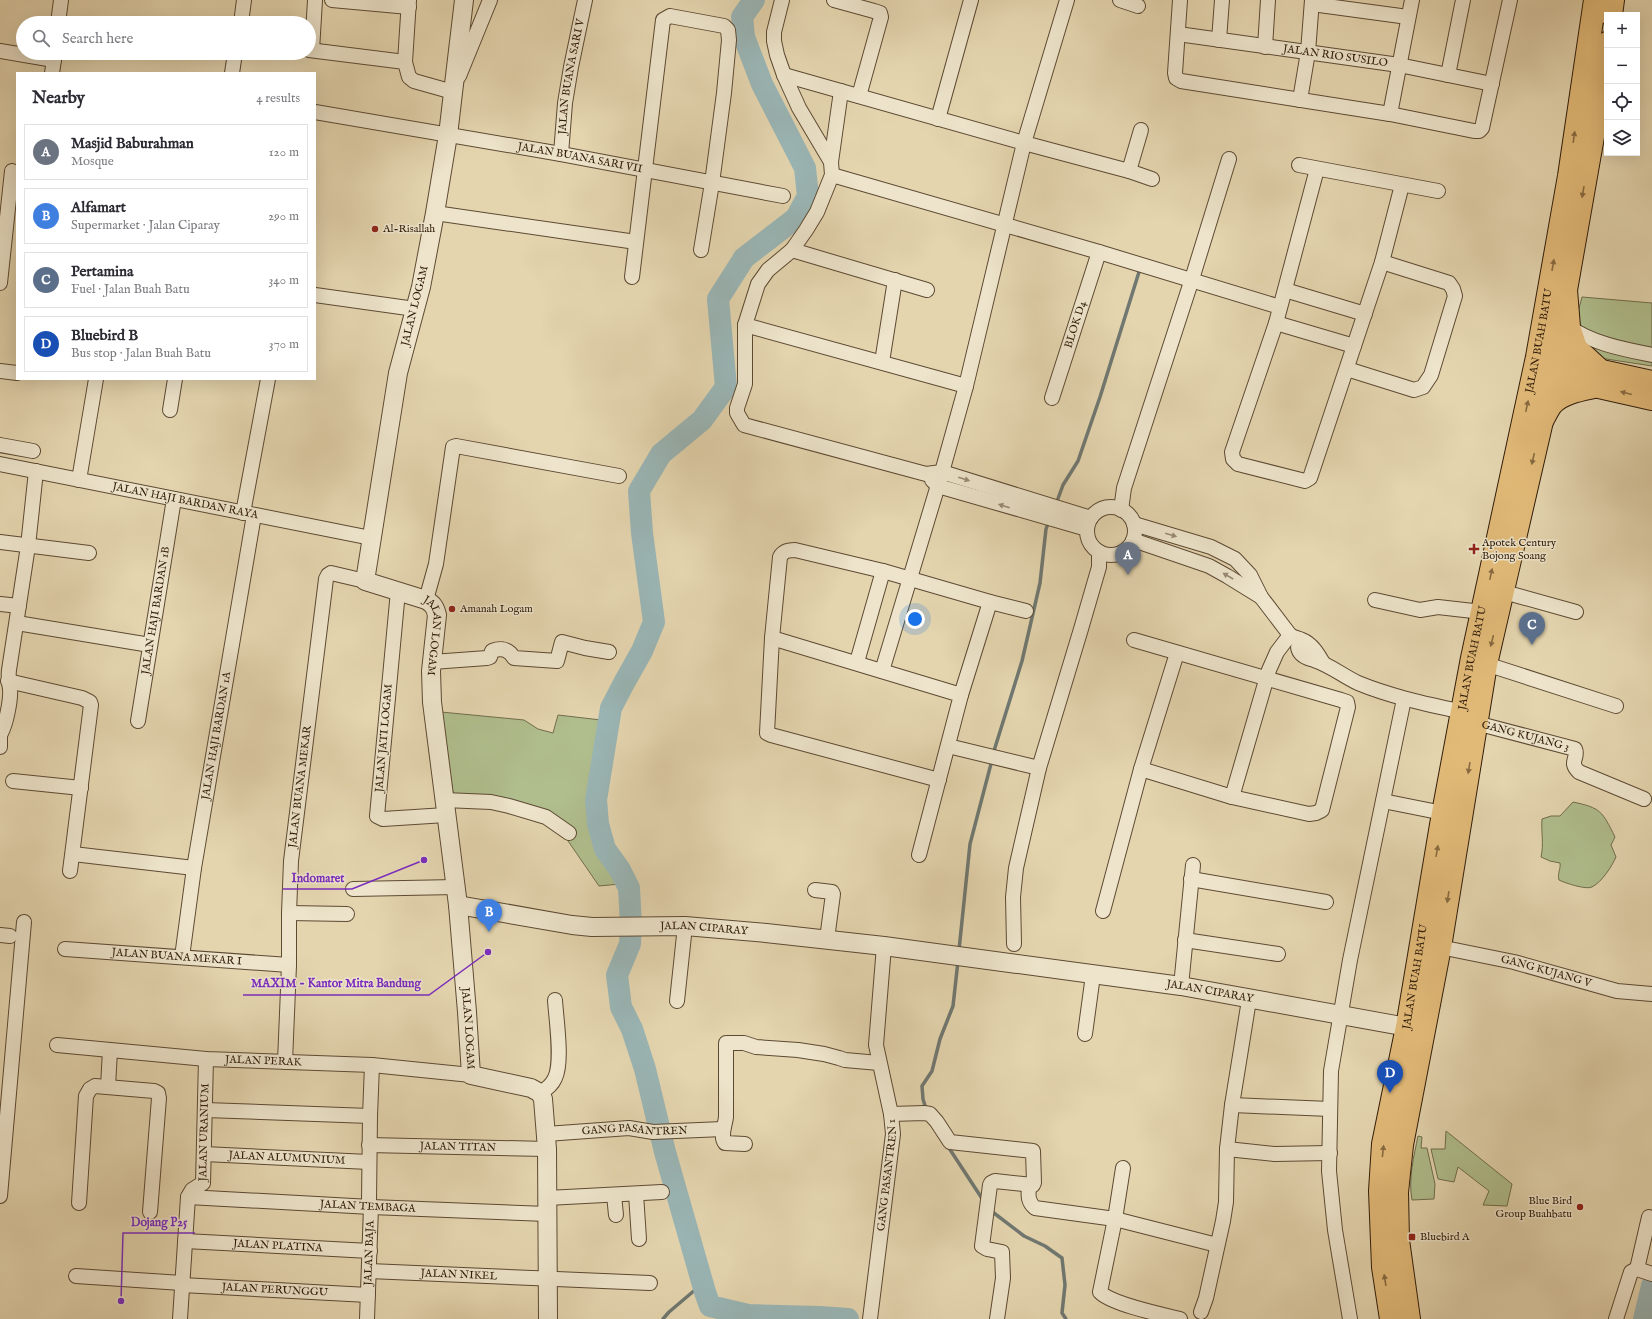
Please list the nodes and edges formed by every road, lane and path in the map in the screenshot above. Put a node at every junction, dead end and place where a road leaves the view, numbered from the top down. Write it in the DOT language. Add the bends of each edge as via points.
graph roads {
  1 [pos="61,0"];
  2 [pos="244,0"];
  3 [pos="315,0"];
  4 [pos="332,0"];
  5 [pos="464,0"];
  6 [pos="490,0"];
  7 [pos="585,0"];
  8 [pos="782,0"];
  9 [pos="834,0"];
  10 [pos="971,0"];
  11 [pos="1067,0"];
  12 [pos="1120,0"];
  13 [pos="1180,0"];
  14 [pos="1222,0"];
  15 [pos="1268,0"];
  16 [pos="1412,0"];
  17 [pos="1463,0"];
  18 [pos="1510,0"];
  19 [pos="1595,0"];
  20 [pos="1613,0"];
  21 [pos="1312,2"];
  22 [pos="409,3"];
  23 [pos="1138,6"];
  24 [pos="1611,12"];
  25 [pos="59,16"];
  26 [pos="242,16"];
  27 [pos="314,16"];
  28 [pos="1408,17"];
  29 [pos="1178,34"];
  30 [pos="1219,40"];
  31 [pos="1265,47"];
  32 [pos="1606,48"];
  33 [pos="0,51"];
  34 [pos="316,51"];
  35 [pos="1308,52"];
  36 [pos="16,54"];
  37 [pos="44,60"];
  38 [pos="234,60"];
  39 [pos="54,62"];
  40 [pos="406,62"];
  41 [pos="1399,65"];
  42 [pos="232,72"];
  43 [pos="784,75"];
  44 [pos="1448,75"];
  45 [pos="1492,84"];
  46 [pos="454,89"];
  47 [pos="841,91"];
  48 [pos="859,96"];
  49 [pos="1300,100"];
  50 [pos="316,112"];
  51 [pos="1390,114"];
  52 [pos="938,118"];
  53 [pos="1141,130"];
  54 [pos="448,135"];
  55 [pos="1024,143"];
  56 [pos="561,154"];
  57 [pos="1229,159"];
  58 [pos="1298,165"];
  59 [pos="831,168"];
  60 [pos="1317,169"];
  61 [pos="10,171"];
  62 [pos="644,171"];
  63 [pos="1129,171"];
  64 [pos="1152,179"];
  65 [pos="712,183"];
  66 [pos="1402,186"];
  67 [pos="1438,191"];
  68 [pos="783,196"];
  69 [pos="435,213"];
  70 [pos="1003,224"];
  71 [pos="636,242"];
  72 [pos="701,250"];
  73 [pos="792,250"];
  74 [pos="1099,252"];
  75 [pos="1382,262"];
  76 [pos="632,277"];
  77 [pos="894,280"];
  78 [pos="1192,280"];
  79 [pos="0,283"];
  80 [pos="927,290"];
  81 [pos="1285,290"];
  82 [pos="1566,290"];
  83 [pos="316,295"];
  84 [pos="1280,307"];
  85 [pos="415,309"];
  86 [pos="1365,314"];
  87 [pos="1276,322"];
  88 [pos="745,325"];
  89 [pos="1569,327"];
  90 [pos="1354,346"];
  91 [pos="1652,355"];
  92 [pos="882,362"];
  93 [pos="1543,366"];
  94 [pos="1347,369"];
  95 [pos="0,371"];
  96 [pos="16,374"];
  97 [pos="1600,378"];
  98 [pos="96,380"];
  99 [pos="175,380"];
  100 [pos="268,380"];
  101 [pos="1652,382"];
  102 [pos="966,386"];
  103 [pos="1052,398"];
  104 [pos="1652,399"];
  105 [pos="170,410"];
  106 [pos="1542,421"];
  107 [pos="0,445"];
  108 [pos="34,450"];
  109 [pos="0,464"];
  110 [pos="36,472"];
  111 [pos="619,476"];
  112 [pos="940,479"];
  113 [pos="79,480"];
  114 [pos="174,499"];
  115 [pos="1117,509"];
  116 [pos="249,514"];
  117 [pos="1089,523"];
  118 [pos="1134,524"];
  119 [pos="371,538"];
  120 [pos="1133,540"];
  121 [pos="0,542"];
  122 [pos="28,546"];
  123 [pos="90,553"];
  124 [pos="1101,558"];
  125 [pos="883,571"];
  126 [pos="910,579"];
  127 [pos="364,581"];
  128 [pos="398,591"];
  129 [pos="1504,592"];
  130 [pos="1261,597"];
  131 [pos="426,600"];
  132 [pos="1375,600"];
  133 [pos="990,602"];
  134 [pos="0,604"];
  135 [pos="19,606"];
  136 [pos="1026,611"];
  137 [pos="1576,612"];
  138 [pos="1490,613"];
  139 [pos="17,623"];
  140 [pos="772,638"];
  141 [pos="1134,640"];
  142 [pos="1297,640"];
  143 [pos="150,645"];
  144 [pos="609,652"];
  145 [pos="1177,652"];
  146 [pos="432,662"];
  147 [pos="857,662"];
  148 [pos="1486,664"];
  149 [pos="882,671"];
  150 [pos="6,674"];
  151 [pos="1266,679"];
  152 [pos="961,695"];
  153 [pos="1404,699"];
  154 [pos="1616,706"];
  155 [pos="0,710"];
  156 [pos="1470,718"];
  157 [pos="138,721"];
  158 [pos="0,732"];
  159 [pos="948,746"];
  160 [pos="0,747"];
  161 [pos="1039,768"];
  162 [pos="1141,768"];
  163 [pos="939,780"];
  164 [pos="13,781"];
  165 [pos="81,788"];
  166 [pos="1232,797"];
  167 [pos="1644,798"];
  168 [pos="1383,801"];
  169 [pos="445,808"];
  170 [pos="1443,814"];
  171 [pos="569,833"];
  172 [pos="73,854"];
  173 [pos="919,855"];
  174 [pos="194,868"];
  175 [pos="70,871"];
  176 [pos="456,887"];
  177 [pos="353,889"];
  178 [pos="815,890"];
  179 [pos="1326,902"];
  180 [pos="458,905"];
  181 [pos="1103,911"];
  182 [pos="289,913"];
  183 [pos="347,914"];
  184 [pos="24,922"];
  185 [pos="685,926"];
  186 [pos="827,939"];
  187 [pos="1185,940"];
  188 [pos="1014,944"];
  189 [pos="884,946"];
  190 [pos="1440,947"];
  191 [pos="65,949"];
  192 [pos="1278,954"];
  193 [pos="182,957"];
  194 [pos="289,966"];
  195 [pos="1093,975"];
  196 [pos="1181,986"];
  197 [pos="1652,994"];
  198 [pos="555,1000"];
  199 [pos="1249,1000"];
  200 [pos="677,1001"];
  201 [pos="1340,1016"];
  202 [pos="1407,1027"];
  203 [pos="1085,1034"];
  204 [pos="57,1045"];
  205 [pos="110,1050"];
  206 [pos="206,1060"];
  207 [pos="285,1062"];
  208 [pos="879,1063"];
  209 [pos="372,1065"];
  210 [pos="471,1075"];
  211 [pos="108,1087"];
  212 [pos="540,1093"];
  213 [pos="1232,1105"];
  214 [pos="1330,1109"];
  215 [pos="205,1110"];
  216 [pos="891,1114"];
  217 [pos="370,1116"];
  218 [pos="723,1129"];
  219 [pos="546,1142"];
  220 [pos="369,1144"];
  221 [pos="745,1144"];
  222 [pos="1227,1149"];
  223 [pos="1330,1153"];
  224 [pos="204,1154"];
  225 [pos="369,1162"];
  226 [pos="1123,1168"];
  227 [pos="1033,1185"];
  228 [pos="662,1192"];
  229 [pos="636,1194"];
  230 [pos="614,1195"];
  231 [pos="0,1196"];
  232 [pos="195,1197"];
  233 [pos="79,1203"];
  234 [pos="547,1206"];
  235 [pos="371,1207"];
  236 [pos="150,1212"];
  237 [pos="616,1215"];
  238 [pos="1649,1217"];
  239 [pos="1115,1219"];
  240 [pos="639,1239"];
  241 [pos="185,1241"];
  242 [pos="1217,1246"];
  243 [pos="370,1251"];
  244 [pos="369,1271"];
  245 [pos="1644,1272"];
  246 [pos="76,1276"];
  247 [pos="548,1278"];
  248 [pos="650,1283"];
  249 [pos="182,1284"];
  250 [pos="368,1295"];
  251 [pos="1201,1312"];
  252 [pos="871,1314"];
  253 [pos="180,1319"];
  254 [pos="367,1319"];
  255 [pos="548,1319"];
  256 [pos="997,1319"];
  257 [pos="1180,1319"];
  258 [pos="1350,1319"];
  259 [pos="1391,1319"];
  260 [pos="1409,1319"];
  261 [pos="1616,1319"];
  1 -- 25 [label="street"];
  2 -- 26 [label="street"];
  3 -- 27 [label="street"];
  4 -- 22 [label="street"];
  5 -- 46 [label="street, JALAN LOGAM"];
  6 -- 46 [label="street"];
  7 -- 56 [label="street, JALAN BUANA SARI V" via="565,103"];
  8 -- 43 [label="street" via="774,41"];
  9 -- 48 [label="street" via="880,13"];
  10 -- 52 [label="street"];
  11 -- 55 [label="street"];
  12 -- 23 [label="street"];
  13 -- 29 [label="street"];
  14 -- 30 [label="street"];
  15 -- 31 [label="street"];
  16 -- 28 [label="street"];
  17 -- 44 [label="street"];
  18 -- 45 [label="street"];
  93 -- 19 [label="main road, JALAN BUAH BATU, one-way"];
  20 -- 24 [label="main road"];
  21 -- 28 [label="street"];
  21 -- 35 [label="street"];
  22 -- 40 [label="street"];
  28 -- 41 [label="street"];
  29 -- 30 [label="street, JALAN RIO SUSILO"];
  29 -- 49 [label="street" via="1174,73 1181,81"];
  30 -- 31 [label="street, JALAN RIO SUSILO"];
  31 -- 35 [label="street, JALAN RIO SUSILO"];
  32 -- 82 [label="main road, JALAN BUAH BATU, one-way"];
  33 -- 36 [label="street"];
  34 -- 40 [label="street"];
  35 -- 41 [label="street, JALAN RIO SUSILO"];
  35 -- 49 [label="street"];
  37 -- 39 [label="street"];
  38 -- 42 [label="street"];
  40 -- 46 [label="street" via="409,77 414,81"];
  41 -- 44 [label="street, JALAN RIO SUSILO"];
  41 -- 51 [label="street"];
  43 -- 47 [label="street"];
  43 -- 59 [label="street"];
  44 -- 45 [label="street, JALAN RIO SUSILO"];
  45 -- 51 [label="street" via="1482,128 1479,131"];
  46 -- 54 [label="street, JALAN LOGAM"];
  47 -- 48 [label="street"];
  47 -- 59 [label="street"];
  48 -- 52 [label="street"];
  49 -- 51 [label="street"];
  50 -- 54 [label="street, JALAN BUANA SARI VII"];
  52 -- 55 [label="street"];
  53 -- 63 [label="street"];
  54 -- 56 [label="street, JALAN BUANA SARI VII"];
  54 -- 69 [label="street, JALAN LOGAM"];
  55 -- 63 [label="street"];
  55 -- 70 [label="street"];
  56 -- 62 [label="street, JALAN BUANA SARI VII"];
  57 -- 78 [label="street"];
  58 -- 60 [label="street"];
  59 -- 70 [label="street"];
  59 -- 73 [label="street" via="816,212"];
  60 -- 66 [label="street"];
  60 -- 81 [label="street"];
  61 -- 79 [label="street"];
  62 -- 65 [label="street, JALAN BUANA SARI VII"];
  62 -- 65 [label="street" via="663,20 670,16 724,26 728,30 724,93"];
  62 -- 71 [label="street"];
  63 -- 64 [label="street"];
  65 -- 68 [label="street, JALAN BUANA SARI VII"];
  65 -- 72 [label="street"];
  66 -- 67 [label="street"];
  66 -- 75 [label="street"];
  69 -- 71 [label="street"];
  69 -- 85 [label="street, JALAN LOGAM" via="427,262"];
  70 -- 74 [label="street"];
  70 -- 102 [label="street"];
  71 -- 76 [label="street"];
  73 -- 77 [label="street"];
  73 -- 88 [label="street" via="768,270 758,284"];
  74 -- 78 [label="street"];
  74 -- 103 [label="street, BLOK D4"];
  75 -- 86 [label="street"];
  75 -- 94 [label="street" via="1449,284 1452,289 1455,296 1431,375 1423,387 1414,390"];
  77 -- 80 [label="street"];
  77 -- 92 [label="street"];
  78 -- 84 [label="street"];
  78 -- 115 [label="street"];
  81 -- 84 [label="street"];
  81 -- 86 [label="street"];
  82 -- 89 [label="main road"];
  82 -- 93 [label="main road, JALAN BUAH BATU"];
  83 -- 85 [label="street"];
  84 -- 87 [label="street"];
  85 -- 119 [label="street, JALAN LOGAM" via="398,373"];
  86 -- 90 [label="street"];
  87 -- 90 [label="street"];
  87 -- 94 [label="street" via="1232,452 1233,459 1238,464 1305,481 1310,478"];
  88 -- 92 [label="street"];
  88 -- 112 [label="street" via="745,384 737,408 744,425"];
  89 -- 91 [label="street" via="1592,340"];
  89 -- 97 [label="main road" via="1576,348"];
  90 -- 94 [label="street"];
  92 -- 102 [label="street"];
  93 -- 97 [label="main road"];
  93 -- 106 [label="main road, JALAN BUAH BATU"];
  138 -- 93 [label="main road, JALAN BUAH BATU, one-way"];
  95 -- 96 [label="street"];
  97 -- 101 [label="main road"];
  104 -- 97 [label="main road, one-way"];
  97 -- 106 [label="main road" via="1552,404"];
  98 -- 113 [label="street"];
  99 -- 105 [label="street"];
  100 -- 116 [label="street, JALAN HAJI BARDAN 1A"];
  102 -- 112 [label="street"];
  106 -- 129 [label="main road, JALAN BUAH BATU, one-way"];
  107 -- 108 [label="street"];
  109 -- 110 [label="street, JALAN HAJI BARDAN RAYA"];
  110 -- 113 [label="street, JALAN HAJI BARDAN RAYA"];
  110 -- 122 [label="street"];
  111 -- 131 [label="street" via="453,447 436,564"];
  112 -- 117 [label="street"];
  112 -- 126 [label="street"];
  113 -- 114 [label="street, JALAN HAJI BARDAN RAYA"];
  114 -- 116 [label="street, JALAN HAJI BARDAN RAYA"];
  114 -- 143 [label="street, JALAN HAJI BARDAN 1B"];
  115 -- 117 [label="street" via="1101,510"];
  115 -- 118 [label="street" via="1130,517"];
  116 -- 119 [label="street, JALAN HAJI BARDAN RAYA"];
  116 -- 174 [label="street, JALAN HAJI BARDAN 1A"];
  117 -- 124 [label="street" via="1088,539"];
  118 -- 120 [label="street"];
  118 -- 130 [label="street, one-way" via="1211,547 1235,559 1250,575"];
  119 -- 127 [label="street, JALAN LOGAM"];
  120 -- 124 [label="street" via="1122,552"];
  130 -- 120 [label="street, one-way" via="1209,566"];
  121 -- 122 [label="street"];
  122 -- 123 [label="street"];
  122 -- 135 [label="street"];
  124 -- 161 [label="street"];
  125 -- 126 [label="street"];
  125 -- 140 [label="street" via="794,550 786,551 780,557"];
  125 -- 147 [label="street"];
  126 -- 133 [label="street"];
  126 -- 149 [label="street"];
  127 -- 128 [label="street, JALAN LOGAM"];
  127 -- 182 [label="street, JALAN BUANA MEKAR" via="331,573 326,579 291,861"];
  128 -- 131 [label="street, JALAN LOGAM"];
  128 -- 169 [label="street, JALAN JATI LOGAM" via="377,816 383,819"];
  129 -- 137 [label="street"];
  129 -- 138 [label="main road, JALAN BUAH BATU"];
  130 -- 142 [label="street"];
  131 -- 146 [label="street, JALAN LOGAM" via="435,606 437,615"];
  132 -- 138 [label="street" via="1420,610 1438,607"];
  133 -- 136 [label="street"];
  133 -- 152 [label="street"];
  134 -- 135 [label="street"];
  135 -- 139 [label="street"];
  138 -- 148 [label="main road, JALAN BUAH BATU, one-way"];
  138 -- 156 [label="main road, JALAN BUAH BATU" via="1472,658"];
  139 -- 143 [label="street"];
  139 -- 150 [label="street"];
  140 -- 147 [label="street"];
  140 -- 163 [label="street" via="767,733"];
  141 -- 145 [label="street"];
  142 -- 151 [label="street" via="1278,652"];
  142 -- 153 [label="street" via="1317,658 1356,682"];
  143 -- 157 [label="street, JALAN HAJI BARDAN 1B"];
  144 -- 146 [label="street" via="562,642 557,661 514,658 511,652 495,649 487,658"];
  145 -- 151 [label="street"];
  145 -- 162 [label="street"];
  146 -- 169 [label="street, JALAN LOGAM" via="432,702"];
  147 -- 149 [label="street"];
  148 -- 154 [label="street"];
  148 -- 156 [label="main road, JALAN BUAH BATU"];
  149 -- 152 [label="street"];
  150 -- 155 [label="street"];
  150 -- 158 [label="street" via="10,690 4,727"];
  150 -- 165 [label="street" via="90,702"];
  151 -- 166 [label="street"];
  151 -- 166 [label="street" via="1347,702 1348,707 1322,810 1309,814"];
  152 -- 159 [label="street"];
  153 -- 156 [label="street"];
  153 -- 168 [label="street"];
  156 -- 167 [label="street, GANG KUJANG 3" via="1575,749 1574,765 1579,772"];
  156 -- 170 [label="main road, JALAN BUAH BATU"];
  156 -- 190 [label="main road, JALAN BUAH BATU, one-way"];
  158 -- 160 [label="street"];
  159 -- 161 [label="street"];
  159 -- 163 [label="street"];
  161 -- 188 [label="street" via="1016,868 1013,897"];
  162 -- 166 [label="street"];
  162 -- 181 [label="street"];
  163 -- 173 [label="street"];
  164 -- 165 [label="street"];
  165 -- 172 [label="street"];
  168 -- 170 [label="street"];
  168 -- 201 [label="street"];
  169 -- 171 [label="street" via="491,802 546,818"];
  169 -- 176 [label="street, JALAN LOGAM"];
  202 -- 170 [label="main road, JALAN BUAH BATU, one-way"];
  172 -- 174 [label="street"];
  172 -- 175 [label="street"];
  174 -- 193 [label="street, JALAN HAJI BARDAN 1A"];
  176 -- 177 [label="street"];
  176 -- 180 [label="street, JALAN LOGAM"];
  178 -- 186 [label="street" via="833,893"];
  179 -- 187 [label="street" via="1192,872"];
  180 -- 185 [label="street, JALAN CIPARAY" via="572,925"];
  180 -- 210 [label="street, JALAN LOGAM"];
  182 -- 183 [label="street"];
  182 -- 194 [label="street, JALAN BUANA MEKAR"];
  184 -- 231 [label="street"];
  185 -- 186 [label="street, JALAN CIPARAY"];
  185 -- 200 [label="street"];
  186 -- 189 [label="street, JALAN CIPARAY"];
  187 -- 192 [label="street"];
  187 -- 196 [label="street"];
  189 -- 195 [label="street, JALAN CIPARAY"];
  189 -- 208 [label="street, GANG PASANTREN 1" via="876,1045"];
  190 -- 197 [label="street, GANG KUJANG V" via="1514,962 1617,991"];
  190 -- 260 [label="main road, JALAN BUAH BATU" via="1398,1173 1398,1240"];
  191 -- 193 [label="street, JALAN BUANA MEKAR I"];
  193 -- 194 [label="street, JALAN BUANA MEKAR I"];
  194 -- 207 [label="street, JALAN BUANA MEKAR"];
  195 -- 196 [label="street, JALAN CIPARAY"];
  195 -- 203 [label="street"];
  196 -- 199 [label="street, JALAN CIPARAY"];
  198 -- 212 [label="street" via="558,1067 549,1087"];
  199 -- 201 [label="street, JALAN CIPARAY"];
  199 -- 213 [label="street"];
  201 -- 202 [label="street, JALAN CIPARAY"];
  201 -- 214 [label="street" via="1331,1071"];
  259 -- 202 [label="main road, JALAN BUAH BATU, one-way" via="1383,1267 1381,1167 1392,1094"];
  204 -- 205 [label="street, JALAN PERAK"];
  205 -- 206 [label="street, JALAN PERAK"];
  205 -- 211 [label="street"];
  206 -- 207 [label="street, JALAN PERAK"];
  206 -- 215 [label="street, JALAN URANIUM"];
  207 -- 209 [label="street, JALAN PERAK"];
  208 -- 216 [label="street, GANG PASANTREN 1"];
  208 -- 218 [label="street" via="845,1060 811,1052 756,1047 743,1043 727,1043 726,1117"];
  209 -- 210 [label="street, JALAN PERAK"];
  209 -- 217 [label="street, JALAN BAJA"];
  210 -- 212 [label="street, JALAN LOGAM" via="514,1083"];
  211 -- 233 [label="street" via="94,1086 86,1096"];
  211 -- 236 [label="street" via="158,1093"];
  212 -- 219 [label="street" via="543,1099"];
  213 -- 214 [label="street"];
  213 -- 222 [label="street"];
  214 -- 223 [label="street"];
  215 -- 217 [label="street"];
  215 -- 224 [label="street, JALAN URANIUM"];
  216 -- 227 [label="street" via="927,1114 937,1122 950,1142 1033,1151"];
  216 -- 252 [label="street, GANG PASANTREN 1" via="893,1134"];
  217 -- 220 [label="street, JALAN BAJA"];
  218 -- 219 [label="street, GANG PASANTREN" via="660,1132 629,1128"];
  218 -- 221 [label="street" via="724,1143"];
  219 -- 220 [label="street, JALAN TITAN"];
  219 -- 234 [label="street"];
  220 -- 225 [label="street, JALAN BAJA"];
  222 -- 223 [label="street" via="1274,1154"];
  222 -- 242 [label="street" via="1226,1202"];
  223 -- 258 [label="street" via="1329,1171 1335,1230"];
  224 -- 225 [label="street, JALAN ALUMUNIUM"];
  224 -- 232 [label="street, JALAN URANIUM" via="203,1183"];
  225 -- 235 [label="street, JALAN BAJA"];
  226 -- 239 [label="street"];
  227 -- 239 [label="street" via="1029,1187 1028,1198 1035,1208"];
  227 -- 256 [label="street" via="992,1182 990,1185 982,1246 1003,1254 1003,1278"];
  228 -- 229 [label="street, JALAN TEMBAGA"];
  229 -- 230 [label="street, JALAN TEMBAGA"];
  229 -- 240 [label="street"];
  230 -- 234 [label="street, JALAN TEMBAGA"];
  230 -- 237 [label="street"];
  232 -- 235 [label="street, JALAN TEMBAGA"];
  232 -- 241 [label="street"];
  234 -- 235 [label="street, JALAN TEMBAGA"];
  234 -- 247 [label="street"];
  235 -- 243 [label="street, JALAN BAJA"];
  238 -- 245 [label="street"];
  239 -- 242 [label="street"];
  239 -- 257 [label="street" via="1100,1292 1119,1302"];
  241 -- 243 [label="street, JALAN PLATINA"];
  241 -- 249 [label="street"];
  242 -- 251 [label="street"];
  243 -- 244 [label="street, JALAN BAJA"];
  244 -- 247 [label="street, JALAN NIKEL"];
  244 -- 250 [label="street, JALAN BAJA"];
  245 -- 261 [label="street" via="1632,1272 1629,1277"];
  246 -- 249 [label="street, JALAN PERUNGGU"];
  247 -- 248 [label="street, JALAN NIKEL"];
  247 -- 255 [label="street"];
  249 -- 250 [label="street, JALAN PERUNGGU"];
  249 -- 253 [label="street"];
  250 -- 254 [label="street, JALAN BAJA"];
}
